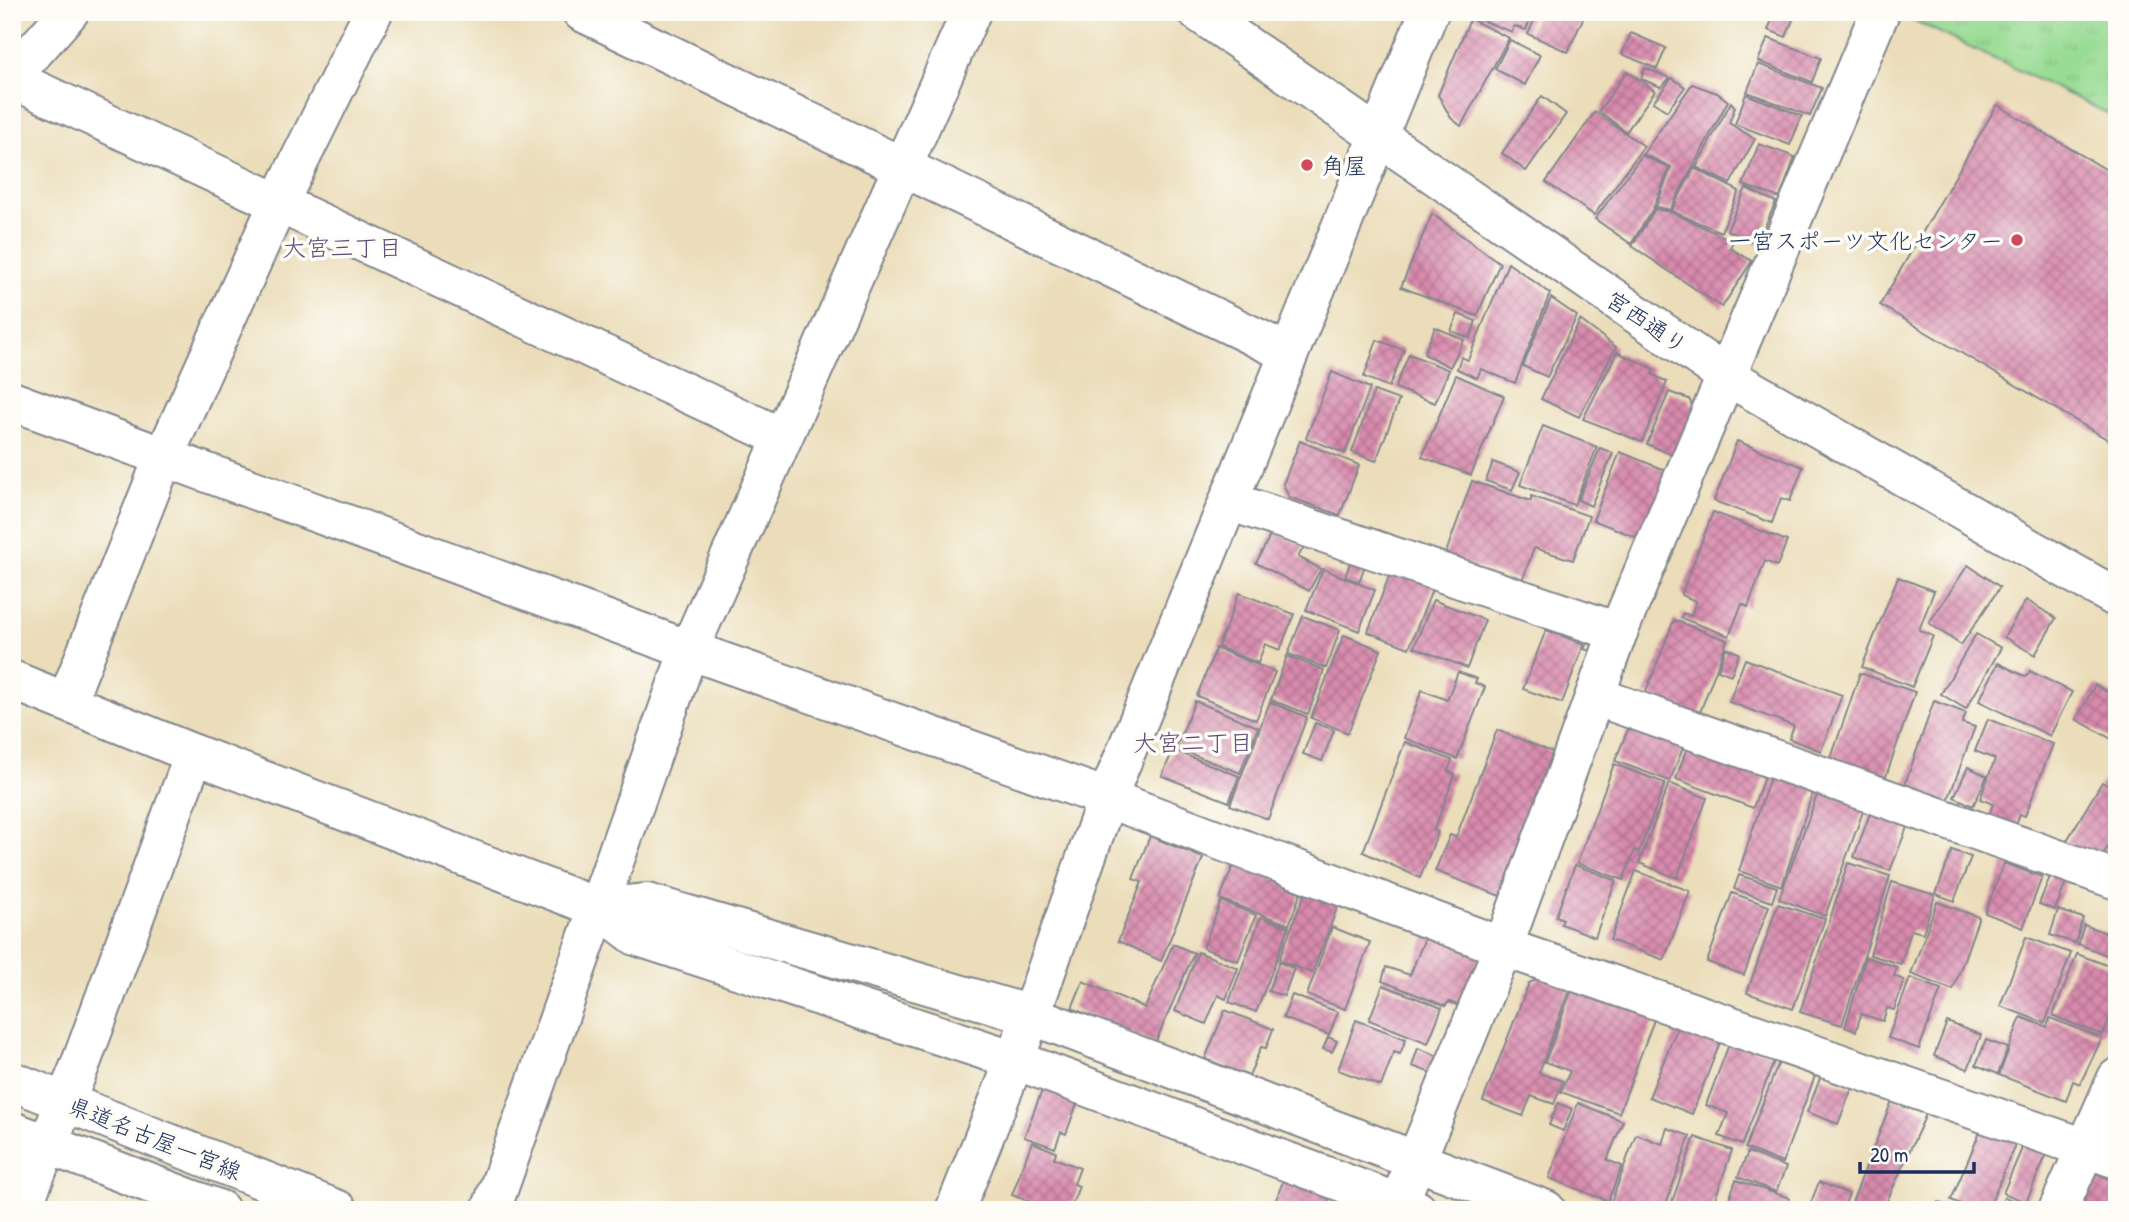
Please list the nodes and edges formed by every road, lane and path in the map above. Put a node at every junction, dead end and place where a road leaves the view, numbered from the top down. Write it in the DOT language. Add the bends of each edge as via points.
graph roads {
  1 [pos="69,12"];
  2 [pos="373,12"];
  3 [pos="582,12"];
  4 [pos="971,12"];
  5 [pos="1198,12"];
  6 [pos="1429,12"];
  7 [pos="1880,12"];
  8 [pos="12,78"];
  9 [pos="1376,137"];
  10 [pos="904,165"];
  11 [pos="278,204"];
  12 [pos="1287,353"];
  13 [pos="1724,375"];
  14 [pos="12,401"];
  15 [pos="781,437"];
  16 [pos="163,459"];
  17 [pos="1229,501"];
  18 [pos="2117,598"];
  19 [pos="1618,632"];
  20 [pos="689,650"];
  21 [pos="12,680"];
  22 [pos="1594,696"];
  23 [pos="66,701"];
  24 [pos="194,754"];
  25 [pos="1107,798"];
  26 [pos="2117,880"];
  27 [pos="599,908"];
  28 [pos="1503,947"];
  29 [pos="1031,1015"];
  30 [pos="1015,1060"];
  31 [pos="2117,1078"];
  32 [pos="12,1081"];
  33 [pos="65,1102"];
  34 [pos="12,1131"];
  35 [pos="47,1145"];
  36 [pos="2102,1154"];
  37 [pos="1415,1163"];
  38 [pos="1404,1208"];
  39 [pos="21,1210"];
  40 [pos="220,1210"];
  41 [pos="338,1210"];
  42 [pos="491,1210"];
  43 [pos="955,1210"];
  44 [pos="1546,1210"];
  45 [pos="2058,1210"];
  1 -- 8 [label="street"];
  2 -- 11 [label="street"];
  3 -- 10 [label="street"];
  4 -- 10 [label="street"];
  5 -- 9 [label="street, 宮西通り"];
  6 -- 9 [label="street"];
  7 -- 13 [label="street"];
  8 -- 11 [label="street"];
  9 -- 12 [label="street"];
  9 -- 13 [label="street, 宮西通り"];
  10 -- 12 [label="street" via="988,211"];
  10 -- 15 [label="street"];
  11 -- 15 [label="street"];
  11 -- 16 [label="street"];
  12 -- 17 [label="street"];
  13 -- 18 [label="street, 宮西通り"];
  13 -- 19 [label="street"];
  14 -- 16 [label="street"];
  15 -- 20 [label="street"];
  16 -- 20 [label="street"];
  16 -- 23 [label="street"];
  17 -- 19 [label="street"];
  17 -- 25 [label="street"];
  19 -- 22 [label="street"];
  20 -- 25 [label="street"];
  20 -- 27 [label="street"];
  21 -- 23 [label="street"];
  22 -- 26 [label="street"];
  22 -- 28 [label="street"];
  23 -- 24 [label="street"];
  24 -- 27 [label="street"];
  24 -- 33 [label="street"];
  25 -- 28 [label="street"];
  25 -- 29 [label="street"];
  27 -- 29 [label="street" via="647,903"];
  27 -- 30 [label="street" via="636,936"];
  27 -- 42 [label="street"];
  28 -- 36 [label="street"];
  28 -- 37 [label="street"];
  29 -- 30 [label="street"];
  29 -- 37 [label="street"];
  30 -- 38 [label="street"];
  30 -- 43 [label="street"];
  31 -- 36 [label="street"];
  32 -- 33 [label="street, 県道名古屋一宮線"];
  33 -- 35 [label="street"];
  33 -- 41 [label="street, 県道名古屋一宮線"];
  34 -- 35 [label="street, 県道名古屋一宮線"];
  35 -- 39 [label="street"];
  35 -- 40 [label="street, 県道名古屋一宮線"];
  36 -- 45 [label="street"];
  37 -- 38 [label="street"];
  37 -- 44 [label="street"];
}
